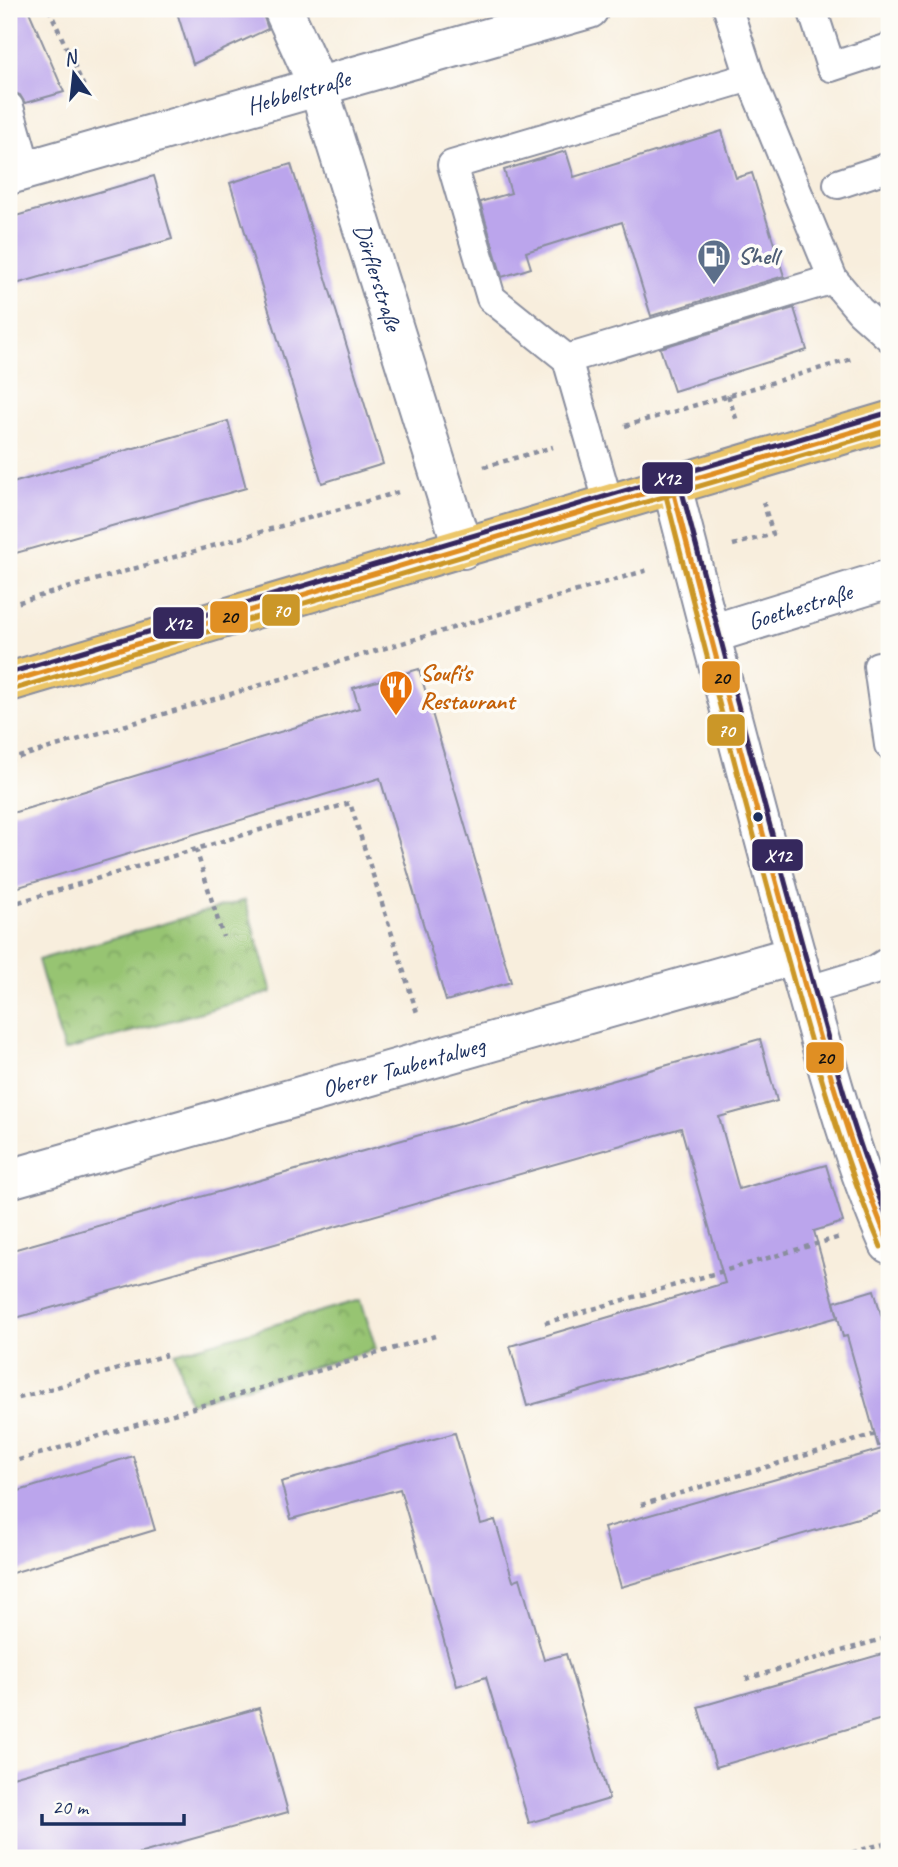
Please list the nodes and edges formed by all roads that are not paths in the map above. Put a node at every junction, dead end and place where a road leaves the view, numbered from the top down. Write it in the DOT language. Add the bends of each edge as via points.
graph roads {
  1 [pos="283,9"];
  2 [pos="589,9"];
  3 [pos="728,9"];
  4 [pos="812,9"];
  5 [pos="889,48"];
  6 [pos="750,77"];
  7 [pos="318,86"];
  8 [pos="9,107"];
  9 [pos="889,167"];
  10 [pos="18,173"];
  11 [pos="838,184"];
  12 [pos="833,279"];
  13 [pos="889,337"];
  14 [pos="567,359"];
  15 [pos="889,421"];
  16 [pos="672,486"];
  17 [pos="609,505"];
  18 [pos="463,549"];
  19 [pos="889,579"];
  20 [pos="711,634"];
  21 [pos="878,666"];
  22 [pos="9,682"];
  23 [pos="889,745"];
  24 [pos="889,961"];
  25 [pos="801,973"];
  26 [pos="9,1179"];
  27 [pos="884,1233"];
  1 -- 7 [label="street, Dörflerstraße"];
  2 -- 7 [label="street, Hebbelstraße"];
  3 -- 6 [label="lane"];
  4 -- 5 [label="lane" via="831,67"];
  6 -- 12 [label="lane"];
  6 -- 14 [label="lane" via="452,165 491,298"];
  7 -- 10 [label="street, Hebbelstraße"];
  7 -- 18 [label="street, Dörflerstraße"];
  8 -- 10 [label="lane"];
  9 -- 11 [label="lane"];
  12 -- 13 [label="lane"];
  12 -- 14 [label="lane"];
  14 -- 17 [label="lane"];
  15 -- 16 [label="main road"];
  16 -- 17 [label="main road"];
  16 -- 20 [label="street"];
  17 -- 18 [label="main road"];
  18 -- 22 [label="main road"];
  19 -- 20 [label="street, Goethestraße"];
  20 -- 25 [label="street"];
  21 -- 23 [label="lane"];
  24 -- 25 [label="lane" via="875,970"];
  25 -- 26 [label="street, Oberer Taubentalweg" via="432,1059"];
  25 -- 27 [label="street" via="844,1120"];
}
